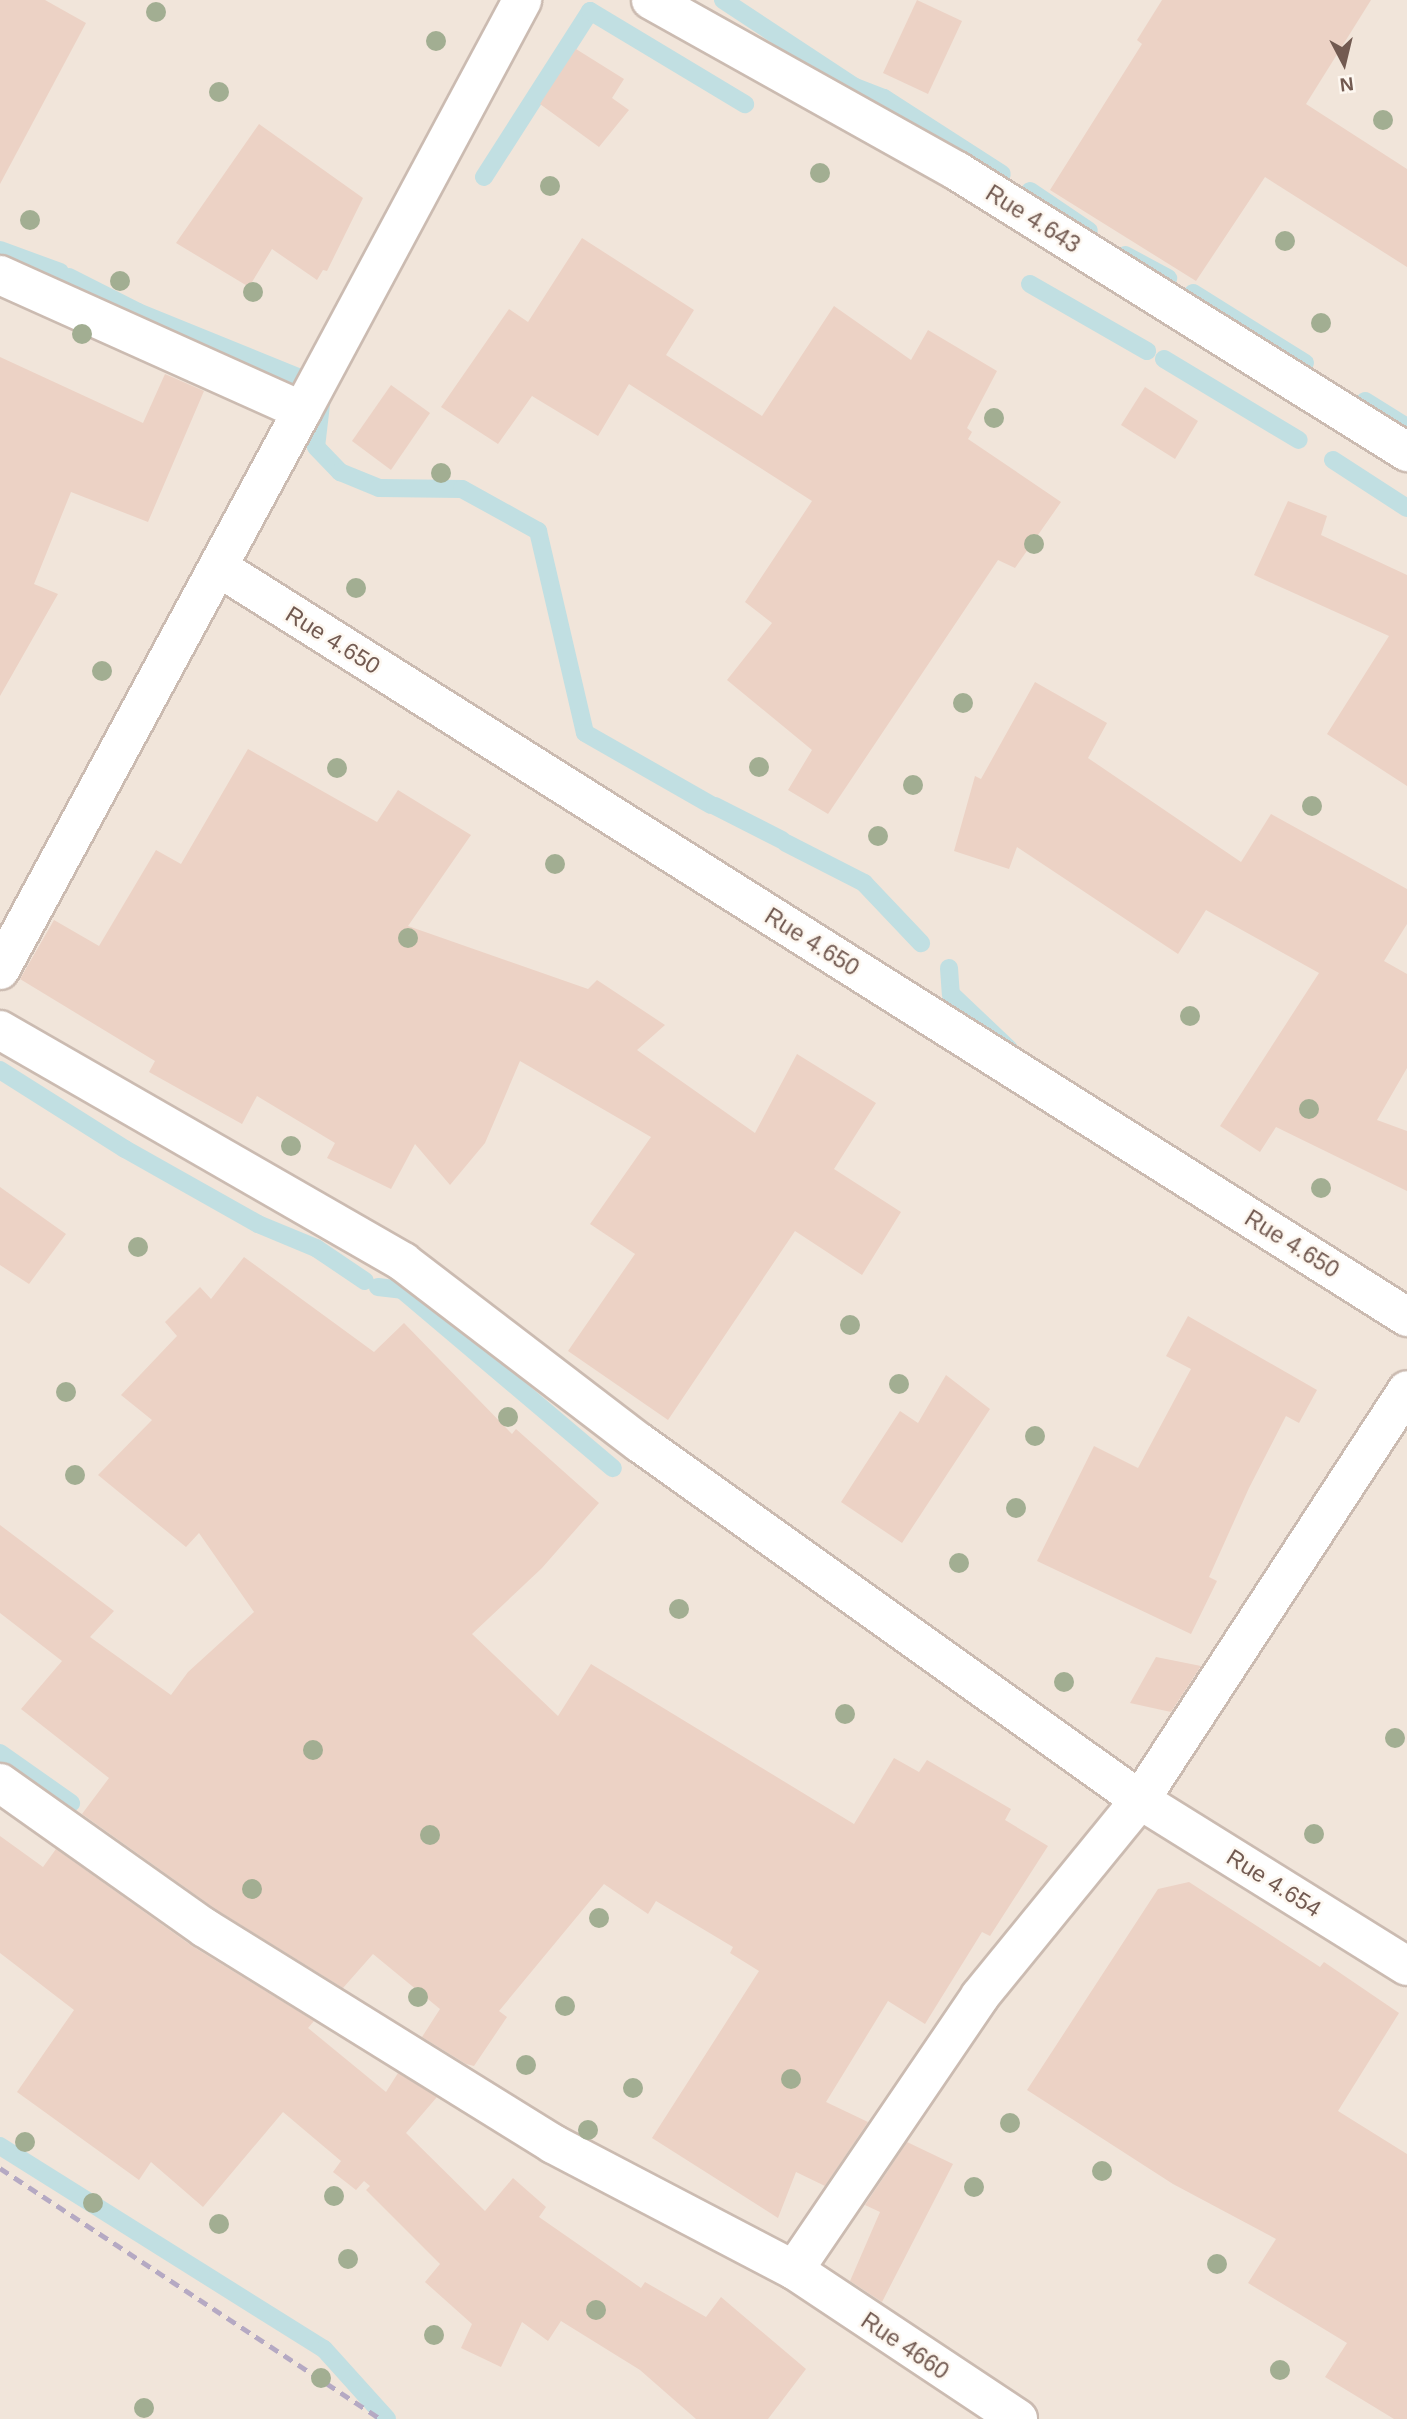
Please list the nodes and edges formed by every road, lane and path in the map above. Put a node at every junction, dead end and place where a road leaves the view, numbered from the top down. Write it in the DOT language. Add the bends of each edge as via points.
graph roads {
  1 [pos="522,0"];
  2 [pos="651,0"];
  3 [pos="0,275"];
  4 [pos="302,411"];
  5 [pos="1407,452"];
  6 [pos="218,567"];
  7 [pos="0,971"];
  8 [pos="0,1030"];
  9 [pos="1407,1317"];
  10 [pos="1407,1390"];
  11 [pos="0,1783"];
  12 [pos="1140,1800"];
  13 [pos="1407,1966"];
  14 [pos="794,2270"];
  15 [pos="1018,2419"];
  1 -- 4 [label="street"];
  2 -- 5 [label="street, Rue 4.643" via="957,171"];
  3 -- 4 [label="street"];
  4 -- 6 [label="street"];
  6 -- 7 [label="street"];
  6 -- 9 [label="street, Rue 4.650"];
  8 -- 12 [label="street, Rue 4.654" via="403,1262 640,1443"];
  10 -- 12 [label="street"];
  11 -- 14 [label="street, Rue 4660" via="205,1928 553,2144"];
  12 -- 13 [label="street, Rue 4.654"];
  12 -- 14 [label="street" via="981,1996"];
  14 -- 15 [label="street, Rue 4660"];
}
